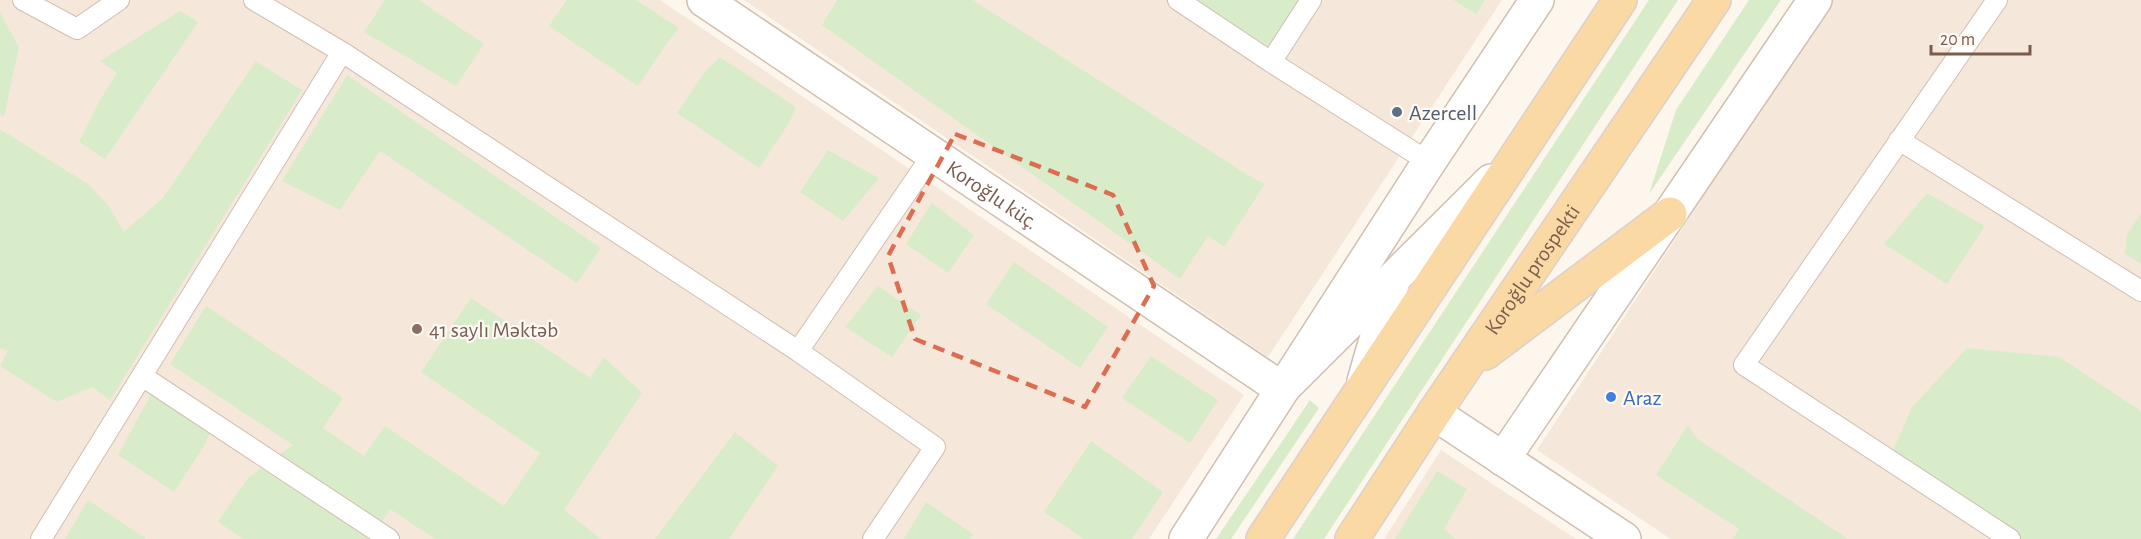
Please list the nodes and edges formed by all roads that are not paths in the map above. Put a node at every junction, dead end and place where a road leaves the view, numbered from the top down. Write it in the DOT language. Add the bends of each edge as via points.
graph roads {
  1 [pos="23,0"];
  2 [pos="119,0"];
  3 [pos="254,0"];
  4 [pos="704,0"];
  5 [pos="1178,0"];
  6 [pos="1311,0"];
  7 [pos="1538,0"];
  8 [pos="1620,0"];
  9 [pos="1714,0"];
  10 [pos="1815,0"];
  11 [pos="1997,0"];
  12 [pos="342,52"];
  13 [pos="1271,62"];
  14 [pos="1899,140"];
  15 [pos="933,154"];
  16 [pos="1517,155"];
  17 [pos="1429,162"];
  18 [pos="1670,214"];
  19 [pos="1394,277"];
  20 [pos="2141,291"];
  21 [pos="798,351"];
  22 [pos="1465,369"];
  23 [pos="142,376"];
  24 [pos="1282,389"];
  25 [pos="1361,391"];
  26 [pos="1434,413"];
  27 [pos="1503,459"];
  28 [pos="41,539"];
  29 [pos="389,539"];
  30 [pos="873,539"];
  31 [pos="1186,539"];
  32 [pos="1263,539"];
  33 [pos="1352,539"];
  34 [pos="1624,539"];
  35 [pos="2010,539"];
  1 -- 2 [label="lane" via="77,29"];
  3 -- 12 [label="lane"];
  4 -- 15 [label="street, Koroğlu küç."];
  5 -- 13 [label="lane"];
  6 -- 13 [label="lane"];
  7 -- 17 [label="street"];
  8 -- 16 [label="main road"];
  9 -- 22 [label="main road, Koroğlu prospekti"];
  10 -- 18 [label="street"];
  11 -- 14 [label="lane"];
  12 -- 21 [label="lane"];
  12 -- 23 [label="lane"];
  13 -- 17 [label="lane"];
  14 -- 20 [label="lane"];
  14 -- 35 [label="lane" via="1744,365"];
  15 -- 21 [label="lane"];
  15 -- 24 [label="street, Koroğlu küç."];
  16 -- 19 [label="street"];
  16 -- 25 [label="main road"];
  17 -- 19 [label="street"];
  17 -- 24 [label="street"];
  18 -- 22 [label="main road"];
  18 -- 27 [label="street"];
  19 -- 24 [label="street"];
  19 -- 25 [label="street"];
  21 -- 30 [label="lane" via="935,447"];
  22 -- 26 [label="main road, Koroğlu prospekti"];
  23 -- 28 [label="lane"];
  23 -- 29 [label="lane"];
  24 -- 31 [label="street"];
  25 -- 32 [label="main road"];
  26 -- 27 [label="street"];
  26 -- 33 [label="main road, Koroğlu prospekti"];
  27 -- 34 [label="street"];
}
